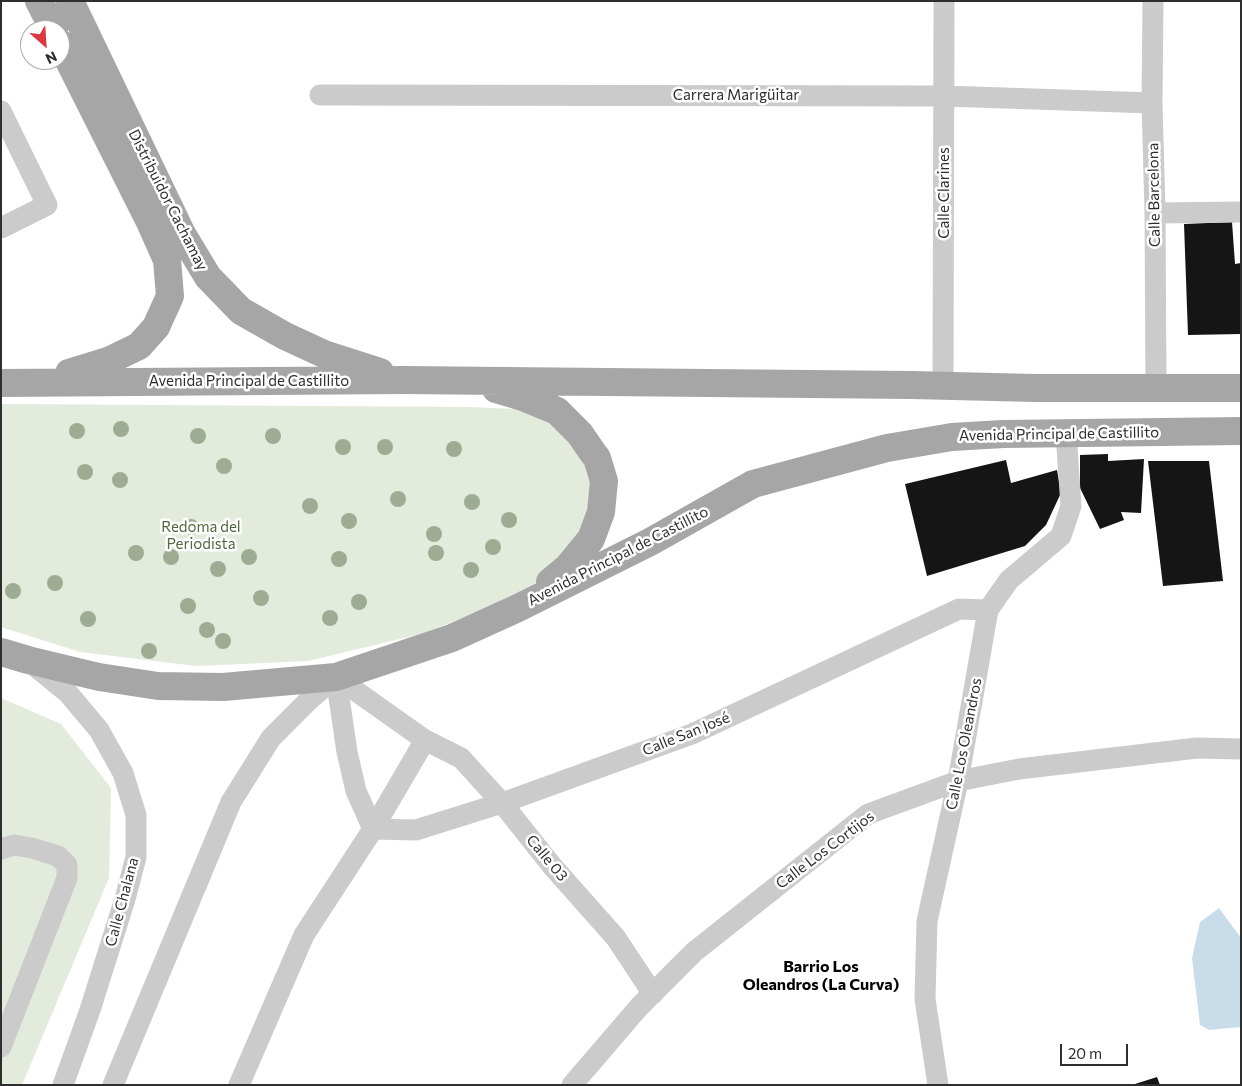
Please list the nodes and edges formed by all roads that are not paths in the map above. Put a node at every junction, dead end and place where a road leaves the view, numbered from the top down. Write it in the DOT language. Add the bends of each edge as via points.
graph roads {
  1 [pos="39,1"];
  2 [pos="70,1"];
  3 [pos="944,1"];
  4 [pos="1152,1"];
  5 [pos="49,20"];
  6 [pos="70,63"];
  7 [pos="320,95"];
  8 [pos="945,96"];
  9 [pos="1152,103"];
  10 [pos="1,111"];
  11 [pos="1241,212"];
  12 [pos="1155,213"];
  13 [pos="1,228"];
  14 [pos="404,380"];
  15 [pos="37,382"];
  16 [pos="1,383"];
  17 [pos="943,386"];
  18 [pos="1,388"];
  19 [pos="1156,388"];
  20 [pos="1241,388"];
  21 [pos="1241,431"];
  22 [pos="1066,433"];
  23 [pos="518,608"];
  24 [pos="988,610"];
  25 [pos="1,652"];
  26 [pos="28,660"];
  27 [pos="336,677"];
  28 [pos="425,740"];
  29 [pos="1241,749"];
  30 [pos="958,781"];
  31 [pos="502,803"];
  32 [pos="373,828"];
  33 [pos="1,849"];
  34 [pos="653,994"];
  35 [pos="1,1046"];
  36 [pos="63,1085"];
  37 [pos="113,1085"];
  38 [pos="240,1085"];
  39 [pos="572,1085"];
  40 [pos="938,1085"];
  1 -- 5 [label="main road"];
  2 -- 14 [label="main road, Distribuidor Cachamay" via="182,234 208,277 241,312 285,336 324,354"];
  3 -- 8 [label="street, Calle Clarines"];
  4 -- 9 [label="street, Calle Barcelona"];
  6 -- 15 [label="main road, Distribuidor Cachamay" via="167,260 170,296 156,327 139,346 108,361"];
  7 -- 8 [label="street, Carrera Marigüitar"];
  8 -- 9 [label="street, Carrera Marigüitar"];
  8 -- 17 [label="street, Calle Clarines"];
  9 -- 12 [label="street, Calle Barcelona"];
  10 -- 13 [label="street" via="47,205"];
  11 -- 12 [label="street"];
  12 -- 19 [label="street, Calle Barcelona"];
  14 -- 15 [label="main road, Avenida Principal de Castillito"];
  14 -- 17 [label="main road, Avenida Principal de Castillito"];
  14 -- 23 [label="main road" via="497,390 523,397 557,411 580,434 597,458 604,481 601,512 591,539 568,567"];
  15 -- 16 [label="main road"];
  15 -- 18 [label="main road"];
  17 -- 19 [label="main road, Avenida Principal de Castillito"];
  19 -- 20 [label="main road, Avenida Principal de Castillito"];
  21 -- 22 [label="main road, Avenida Principal de Castillito"];
  22 -- 23 [label="main road, Avenida Principal de Castillito" via="952,437 887,448 753,484 650,542"];
  22 -- 24 [label="street, Calle Los Oleandros" via="1071,506 1061,536 1009,580"];
  23 -- 27 [label="main road, Avenida Principal de Castillito" via="452,638"];
  24 -- 30 [label="street, Calle Los Oleandros"];
  24 -- 31 [label="street, Calle San José" via="959,609 692,734"];
  25 -- 26 [label="main road, Avenida Principal de Castillito"];
  26 -- 27 [label="main road, Avenida Principal de Castillito" via="99,677 158,686 223,687"];
  26 -- 36 [label="street, Calle Chalana" via="68,693 99,730 123,773 136,815 136,857 126,899"];
  27 -- 28 [label="street, Calle 03"];
  27 -- 32 [label="street" via="356,791"];
  27 -- 37 [label="street" via="271,738 231,802"];
  28 -- 31 [label="street, Calle 03" via="461,758"];
  28 -- 32 [label="street"];
  29 -- 30 [label="street, Calle Los Cortijos" via="1197,748 1019,769"];
  30 -- 34 [label="street, Calle Los Cortijos" via="868,814 694,952"];
  30 -- 40 [label="street, Calle Los Oleandros" via="927,921 925,999"];
  31 -- 32 [label="street, Calle San José" via="416,830"];
  31 -- 34 [label="street, Calle 03" via="616,938"];
  32 -- 38 [label="street" via="304,935"];
  33 -- 35 [label="street" via="14,845 58,856 67,865 67,878"];
  34 -- 39 [label="street, Calle Los Cortijos"];
}
